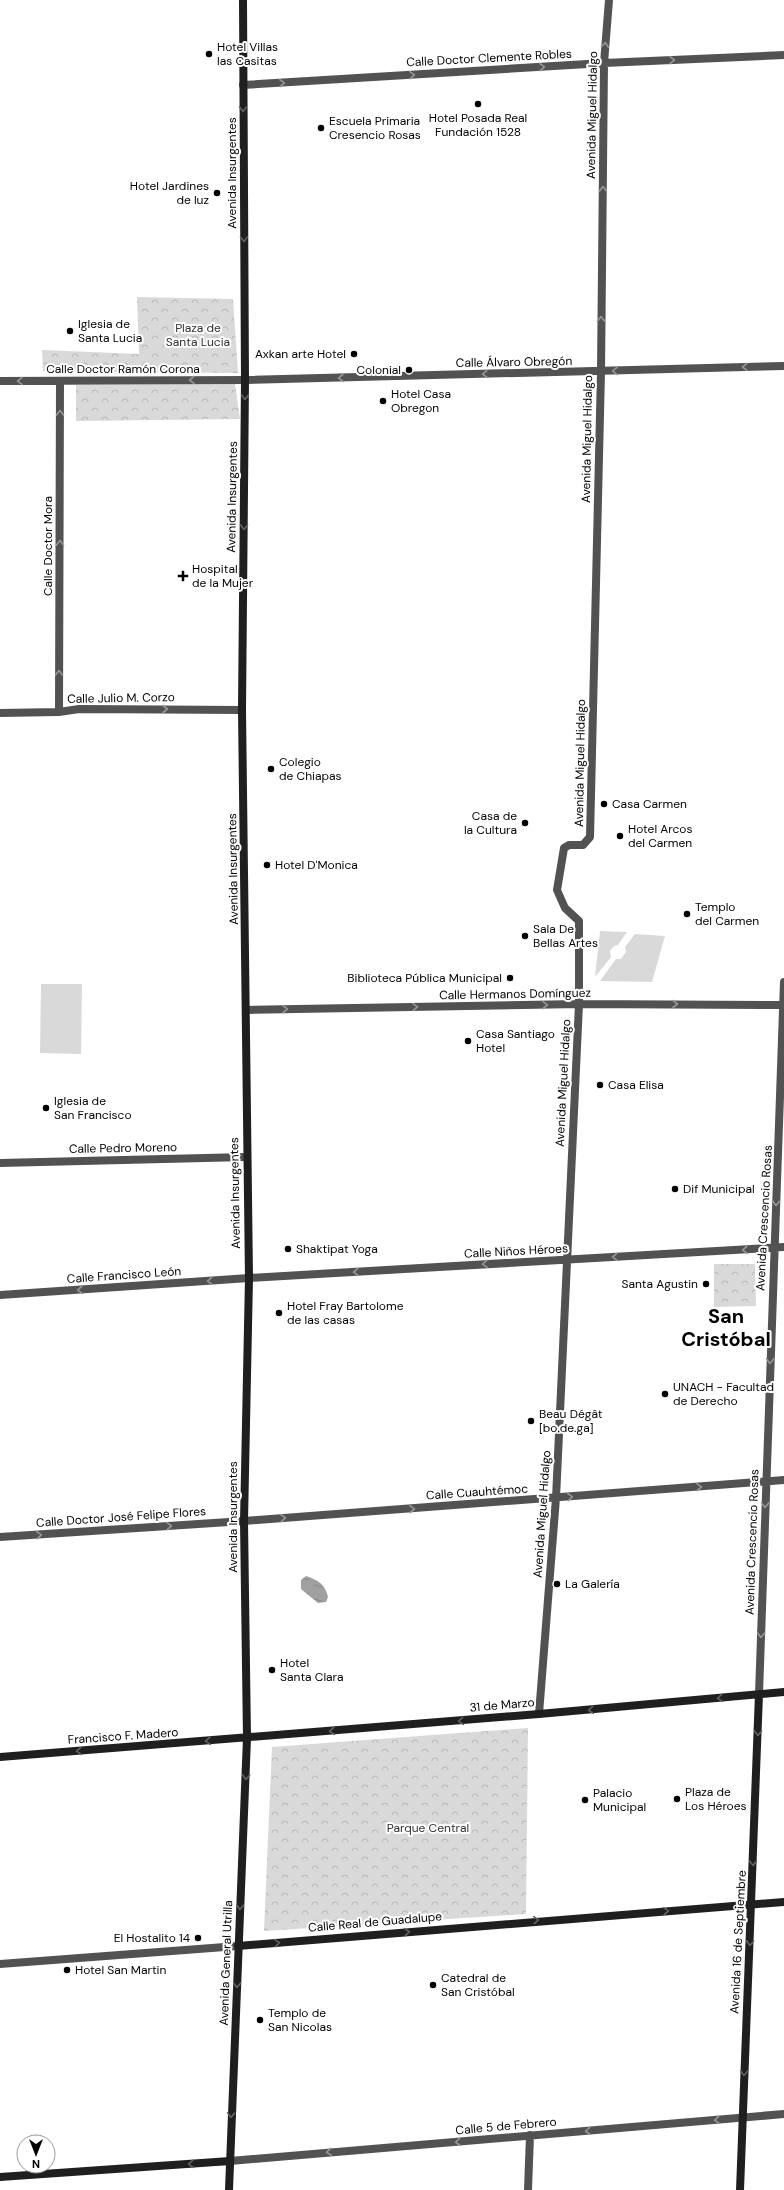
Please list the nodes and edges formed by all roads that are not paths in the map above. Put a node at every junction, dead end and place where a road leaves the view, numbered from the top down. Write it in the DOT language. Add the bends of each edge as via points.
graph roads {
  1 [pos="243,0"];
  2 [pos="609,0"];
  3 [pos="784,55"];
  4 [pos="604,64"];
  5 [pos="243,85"];
  6 [pos="784,366"];
  7 [pos="601,372"];
  8 [pos="246,380"];
  9 [pos="0,381"];
  10 [pos="60,381"];
  11 [pos="242,710"];
  12 [pos="59,712"];
  13 [pos="0,713"];
  14 [pos="784,982"];
  15 [pos="579,1004"];
  16 [pos="784,1005"];
  17 [pos="246,1010"];
  18 [pos="246,1157"];
  19 [pos="0,1163"];
  20 [pos="784,1247"];
  21 [pos="774,1248"];
  22 [pos="568,1260"];
  23 [pos="249,1278"];
  24 [pos="0,1295"];
  25 [pos="784,1480"];
  26 [pos="766,1482"];
  27 [pos="556,1498"];
  28 [pos="244,1521"];
  29 [pos="0,1537"];
  30 [pos="784,1692"];
  31 [pos="759,1694"];
  32 [pos="539,1714"];
  33 [pos="247,1738"];
  34 [pos="0,1757"];
  35 [pos="784,1902"];
  36 [pos="752,1904"];
  37 [pos="238,1946"];
  38 [pos="0,1964"];
  39 [pos="784,2114"];
  40 [pos="741,2118"];
  41 [pos="530,2136"];
  42 [pos="230,2161"];
  43 [pos="0,2178"];
  44 [pos="229,2190"];
  45 [pos="528,2190"];
  46 [pos="740,2190"];
  1 -- 5 [label="street, Avenida Insurgentes"];
  4 -- 2 [label="street, Avenida Miguel Hidalgo, one-way"];
  4 -- 3 [label="street, Calle Doctor Clemente Robles, one-way"];
  5 -- 4 [label="street, Calle Doctor Clemente Robles, one-way"];
  7 -- 4 [label="street, Avenida Miguel Hidalgo, one-way"];
  5 -- 8 [label="street, Avenida Insurgentes, one-way"];
  6 -- 7 [label="street, Calle Álvaro Obregón, one-way"];
  7 -- 8 [label="street, Calle Álvaro Obregón, one-way"];
  7 -- 15 [label="street, Avenida Miguel Hidalgo" via="590,837 583,845 569,845 564,848 557,890 565,908 579,920"];
  8 -- 10 [label="street, Calle Doctor Ramón Corona, one-way"];
  8 -- 11 [label="street, Avenida Insurgentes, one-way"];
  10 -- 9 [label="street, Calle Doctor Ramón Corona, one-way"];
  12 -- 10 [label="street, Calle Doctor Mora, one-way"];
  12 -- 11 [label="street, Calle Julio M. Corzo, one-way" via="79,709"];
  11 -- 17 [label="street, Avenida Insurgentes"];
  12 -- 13 [label="street, Calle Julio M. Corzo"];
  14 -- 16 [label="street, Avenida Crescencio Rosas"];
  15 -- 16 [label="street, Calle Hermanos Domínguez, one-way"];
  17 -- 15 [label="street, Calle Hermanos Domínguez, one-way"];
  15 -- 22 [label="street, Avenida Miguel Hidalgo"];
  16 -- 21 [label="street, Avenida Crescencio Rosas, one-way"];
  17 -- 18 [label="street, Avenida Insurgentes"];
  18 -- 19 [label="street, Calle Pedro Moreno"];
  18 -- 23 [label="street, Avenida Insurgentes"];
  20 -- 21 [label="street, Calle Niños Héroes"];
  21 -- 22 [label="street, Calle Niños Héroes, one-way"];
  21 -- 26 [label="street, Avenida Crescencio Rosas, one-way"];
  22 -- 23 [label="street, Calle Niños Héroes, one-way"];
  22 -- 27 [label="street, Avenida Miguel Hidalgo"];
  23 -- 24 [label="street, Calle Francisco León, one-way"];
  23 -- 28 [label="street, Avenida Insurgentes"];
  25 -- 26 [label="street, Calle Cuauhtémoc"];
  27 -- 26 [label="street, Calle Cuauhtémoc, one-way"];
  26 -- 31 [label="street, Avenida Crescencio Rosas, one-way"];
  28 -- 27 [label="street, Calle Cuauhtémoc, one-way"];
  27 -- 32 [label="street, Avenida Miguel Hidalgo"];
  29 -- 28 [label="street, Calle Doctor José Felipe Flores, one-way"];
  28 -- 33 [label="street, Avenida Insurgentes"];
  30 -- 31 [label="street, 31 de Marzo"];
  31 -- 32 [label="street, 31 de Marzo, one-way"];
  31 -- 36 [label="street, Avenida 16 de Septiembre, one-way"];
  32 -- 33 [label="street, 31 de Marzo, one-way"];
  33 -- 34 [label="street, Francisco F. Madero, one-way"];
  33 -- 37 [label="street, Avenida General Utrilla, one-way"];
  35 -- 36 [label="street, Calle Real de Guadalupe"];
  37 -- 36 [label="street, Calle Real de Guadalupe, one-way"];
  36 -- 40 [label="street, Avenida 16 de Septiembre, one-way"];
  37 -- 38 [label="street, Calle Real de Guadalupe"];
  37 -- 42 [label="street, Avenida General Utrilla, one-way"];
  39 -- 40 [label="street, Calle 5 de Febrero"];
  40 -- 41 [label="street, Calle 5 de Febrero, one-way"];
  40 -- 46 [label="street, Avenida 16 de Septiembre"];
  41 -- 42 [label="street, Calle 5 de Febrero, one-way"];
  41 -- 45 [label="street"];
  42 -- 43 [label="street, one-way"];
  42 -- 44 [label="street, Avenida General Utrilla"];
}
